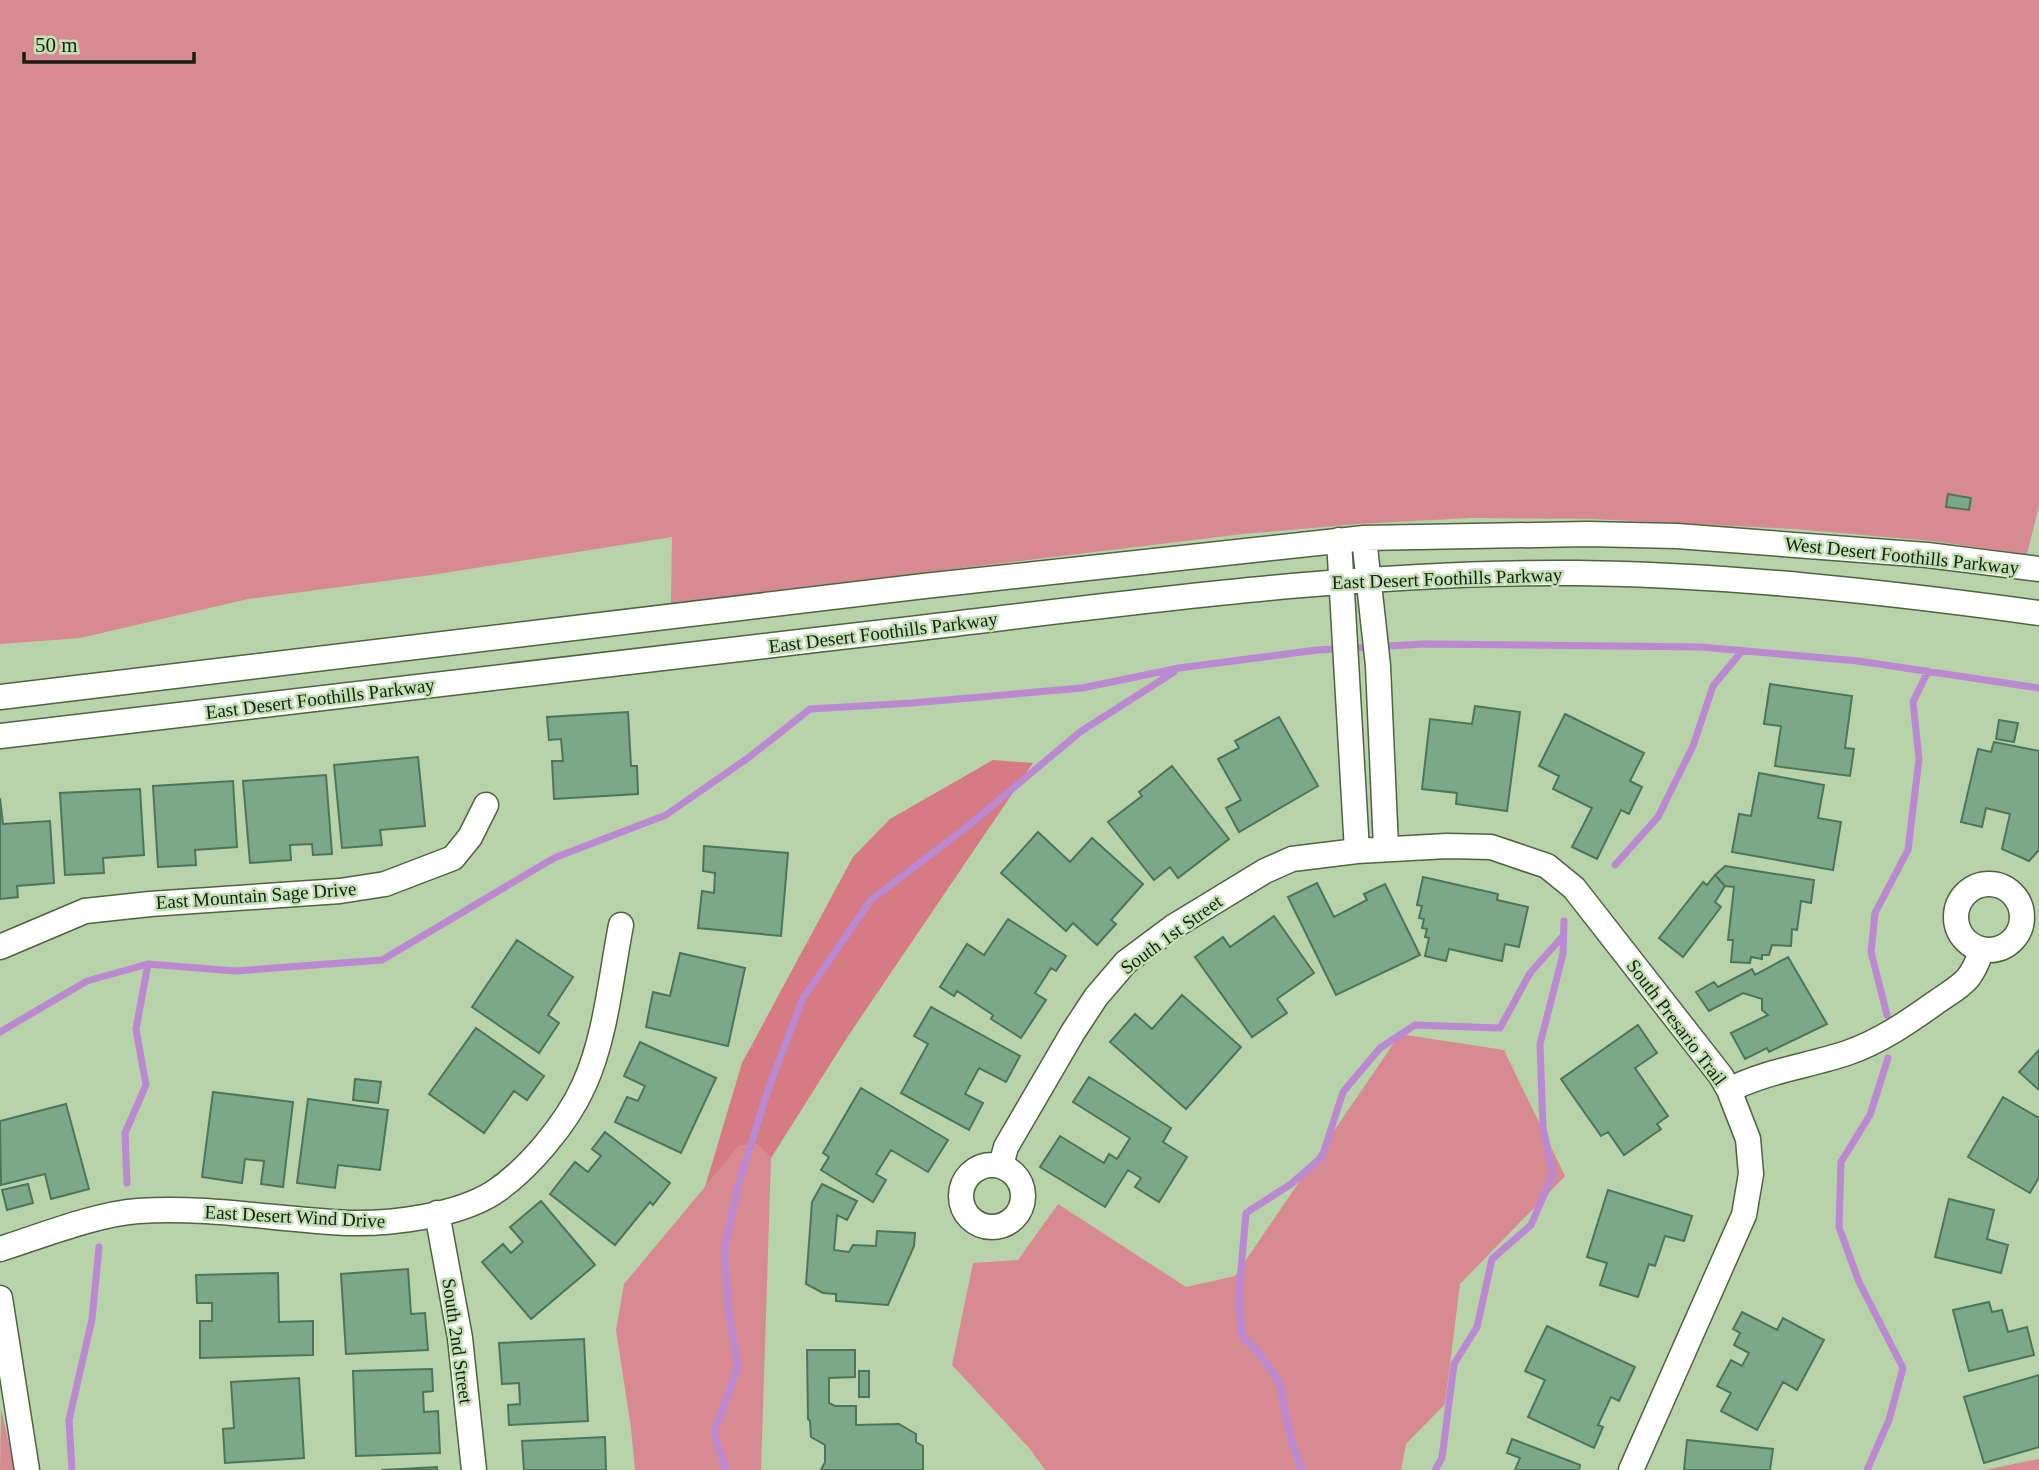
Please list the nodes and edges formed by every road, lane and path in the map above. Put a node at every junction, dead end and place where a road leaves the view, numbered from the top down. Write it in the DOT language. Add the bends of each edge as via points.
graph roads {
  1 [pos="1364,538"];
  2 [pos="1339,540"];
  3 [pos="1764,541"];
  4 [pos="2039,569"];
  5 [pos="1369,578"];
  6 [pos="1341,581"];
  7 [pos="1770,583"];
  8 [pos="2039,613"];
  9 [pos="0,697"];
  10 [pos="0,736"];
  11 [pos="486,805"];
  12 [pos="1386,848"];
  13 [pos="1357,851"];
  14 [pos="621,925"];
  15 [pos="0,947"];
  16 [pos="1982,949"];
  17 [pos="1729,1090"];
  18 [pos="1001,1165"];
  19 [pos="437,1213"];
  20 [pos="0,1249"];
  21 [pos="0,1298"];
  22 [pos="27,1470"];
  23 [pos="474,1470"];
  24 [pos="1631,1470"];
  1 -- 2 [label="street, East Desert Foothills Parkway"];
  1 -- 3 [label="street, East Desert Foothills Parkway" via="1588,534"];
  1 -- 5 [label="street"];
  2 -- 6 [label="street"];
  2 -- 9 [label="street, East Desert Foothills Parkway"];
  3 -- 4 [label="street, West Desert Foothills Parkway"];
  5 -- 6 [label="street, East Desert Foothills Parkway"];
  5 -- 7 [label="street, East Desert Foothills Parkway" via="1577,573"];
  5 -- 12 [label="street"];
  6 -- 10 [label="street, East Desert Foothills Parkway"];
  6 -- 13 [label="street"];
  7 -- 8 [label="street, West Desert Foothills Parkway"];
  11 -- 15 [label="street, East Mountain Sage Drive" via="453,858 385,884 85,911"];
  12 -- 13 [label="street, South 1st Street"];
  12 -- 17 [label="street, South Presario Trail" via="1491,847 1547,866 1574,888"];
  13 -- 18 [label="street, South 1st Street" via="1292,859 1265,871 1173,927 1126,962 1073,1032 1006,1147"];
  14 -- 19 [label="street, East Desert Wind Drive" via="598,1045 568,1115 540,1150 492,1194"];
  16 -- 17 [label="street" via="1969,979 1896,1030 1869,1045 1748,1080"];
  17 -- 24 [label="street, South Presario Trail" via="1748,1139 1751,1174 1744,1215"];
  19 -- 20 [label="street, East Desert Wind Drive" via="403,1222 350,1223 184,1210 135,1211"];
  19 -- 23 [label="street, South 2nd Street" via="460,1338"];
  21 -- 22 [label="street"];
}
